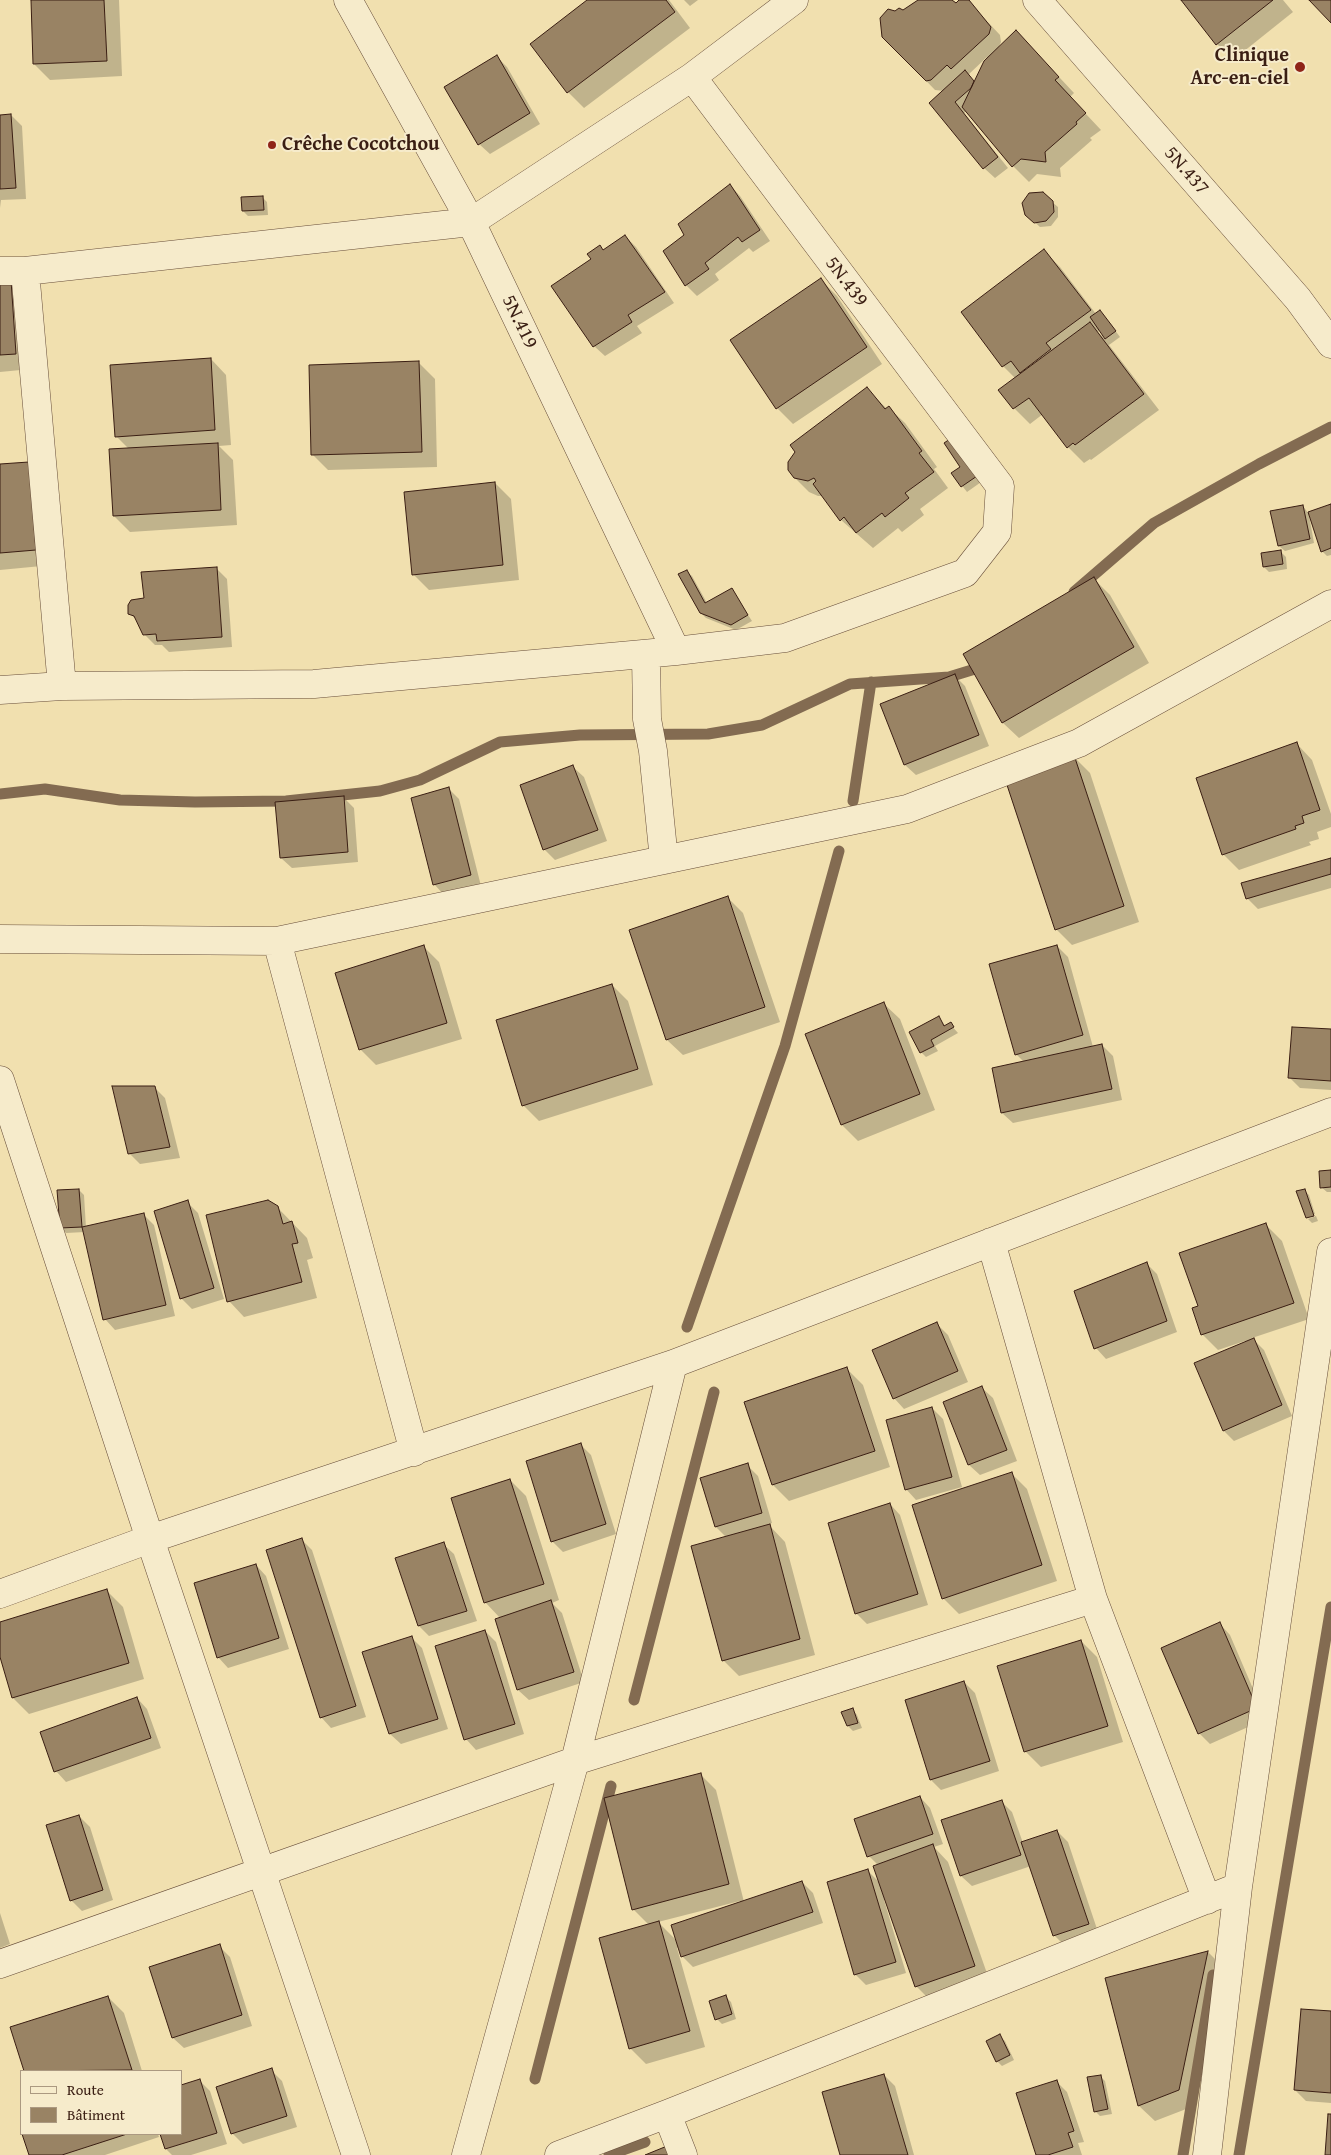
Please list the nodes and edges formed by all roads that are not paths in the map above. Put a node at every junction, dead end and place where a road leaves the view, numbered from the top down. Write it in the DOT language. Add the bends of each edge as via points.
graph roads {
  1 [pos="348,0"];
  2 [pos="794,0"];
  3 [pos="1037,0"];
  4 [pos="692,77"];
  5 [pos="471,222"];
  6 [pos="12,271"];
  7 [pos="1331,344"];
  8 [pos="1331,604"];
  9 [pos="676,652"];
  10 [pos="646,654"];
  11 [pos="62,686"];
  12 [pos="0,690"];
  13 [pos="664,860"];
  14 [pos="0,939"];
  15 [pos="277,941"];
  16 [pos="0,1080"];
  17 [pos="1331,1112"];
  18 [pos="991,1242"];
  19 [pos="1331,1252"];
  20 [pos="673,1364"];
  21 [pos="414,1452"];
  22 [pos="150,1540"];
  23 [pos="0,1594"];
  24 [pos="1093,1599"];
  25 [pos="574,1761"];
  26 [pos="262,1872"];
  27 [pos="1238,1887"];
  28 [pos="1207,1900"];
  29 [pos="0,1964"];
  30 [pos="667,2114"];
  31 [pos="356,2155"];
  32 [pos="466,2155"];
  33 [pos="559,2155"];
  34 [pos="683,2155"];
  35 [pos="1207,2155"];
  1 -- 5 [label="street, 5N.419"];
  2 -- 4 [label="street"];
  3 -- 7 [label="street, 5N.437" via="1298,299"];
  4 -- 5 [label="street"];
  4 -- 9 [label="street, 5N.439" via="1000,486 997,532 965,574 785,638"];
  5 -- 6 [label="street"];
  5 -- 9 [label="street, 5N.419"];
  6 -- 11 [label="street"];
  8 -- 13 [label="street" via="1079,743 907,809"];
  9 -- 10 [label="street"];
  10 -- 11 [label="street" via="314,684"];
  10 -- 13 [label="street" via="647,719"];
  11 -- 12 [label="street"];
  13 -- 15 [label="street"];
  14 -- 15 [label="street"];
  15 -- 21 [label="street"];
  16 -- 22 [label="street"];
  17 -- 18 [label="street"];
  18 -- 20 [label="street"];
  18 -- 24 [label="street"];
  19 -- 27 [label="street"];
  20 -- 21 [label="street"];
  20 -- 25 [label="street"];
  21 -- 22 [label="street"];
  22 -- 23 [label="street"];
  22 -- 26 [label="street"];
  24 -- 25 [label="street"];
  24 -- 28 [label="street"];
  25 -- 26 [label="street"];
  25 -- 32 [label="street"];
  26 -- 29 [label="street"];
  26 -- 31 [label="street"];
  27 -- 28 [label="street"];
  27 -- 35 [label="street"];
  28 -- 30 [label="street"];
  30 -- 33 [label="street"];
  30 -- 34 [label="street"];
}
